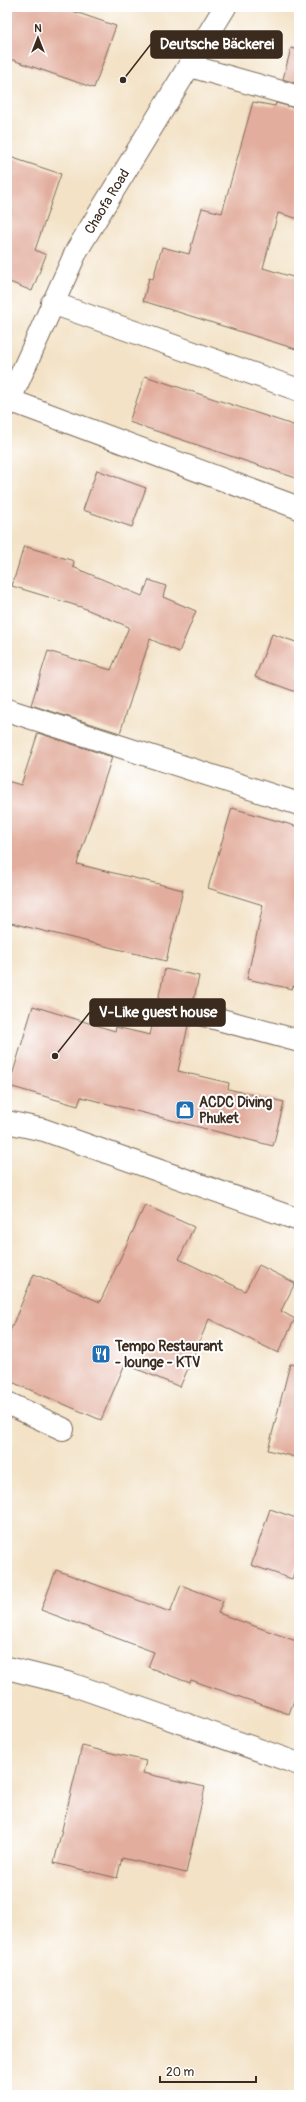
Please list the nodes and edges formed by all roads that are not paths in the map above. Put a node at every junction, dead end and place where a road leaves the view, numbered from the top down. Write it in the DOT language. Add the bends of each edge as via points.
graph roads {
  1 [pos="225,7"];
  2 [pos="190,66"];
  3 [pos="299,97"];
  4 [pos="52,303"];
  5 [pos="299,390"];
  6 [pos="8,403"];
  7 [pos="299,508"];
  8 [pos="7,710"];
  9 [pos="299,804"];
  10 [pos="203,1015"];
  11 [pos="299,1041"];
  12 [pos="7,1122"];
  13 [pos="299,1220"];
  14 [pos="7,1403"];
  15 [pos="63,1429"];
  16 [pos="7,1668"];
  17 [pos="299,1764"];
  1 -- 2 [label="street, Chaofa Road"];
  2 -- 3 [label="street"];
  2 -- 4 [label="street, Chaofa Road" via="77,250"];
  4 -- 5 [label="street"];
  4 -- 6 [label="street, Chaofa Road"];
  6 -- 7 [label="street"];
  8 -- 9 [label="street"];
  10 -- 11 [label="street"];
  12 -- 13 [label="street" via="44,1130"];
  14 -- 15 [label="street"];
  16 -- 17 [label="street" via="71,1684"];
}
